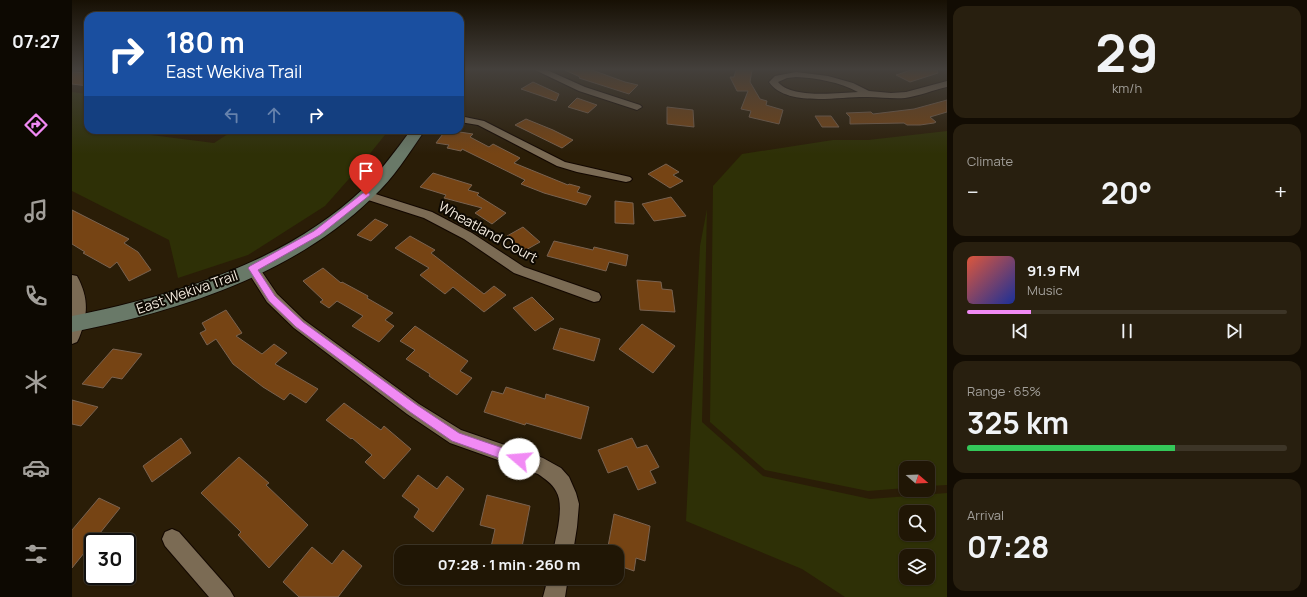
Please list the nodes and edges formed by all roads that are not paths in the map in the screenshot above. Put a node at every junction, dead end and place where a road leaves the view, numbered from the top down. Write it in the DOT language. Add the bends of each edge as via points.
graph roads {
  1 [pos="609,98"];
  2 [pos="637,107"];
  3 [pos="464,120"];
  4 [pos="415,134"];
  5 [pos="626,179"];
  6 [pos="366,195"];
  7 [pos="253,268"];
  8 [pos="72,280"];
  9 [pos="594,297"];
  10 [pos="74,328"];
  11 [pos="172,539"];
  12 [pos="564,545"];
  13 [pos="557,585"];
  14 [pos="223,597"];
  15 [pos="554,597"];
  1 -- 2 [label="street"];
  3 -- 5 [label="street" via="481,123 562,164"];
  4 -- 6 [label="street, East Wekiva Trail" via="384,176"];
  6 -- 7 [label="street, East Wekiva Trail" via="317,233"];
  6 -- 9 [label="street, Wheatland Court" via="428,215 468,236 519,270"];
  7 -- 10 [label="street, East Wekiva Trail" via="179,298"];
  7 -- 12 [label="street" via="272,298 299,324 413,409 456,437 554,472 563,482 569,499 569,520"];
  8 -- 10 [label="street" via="78,288 79,297"];
  11 -- 14 [label="street"];
  13 -- 15 [label="street"];
}
